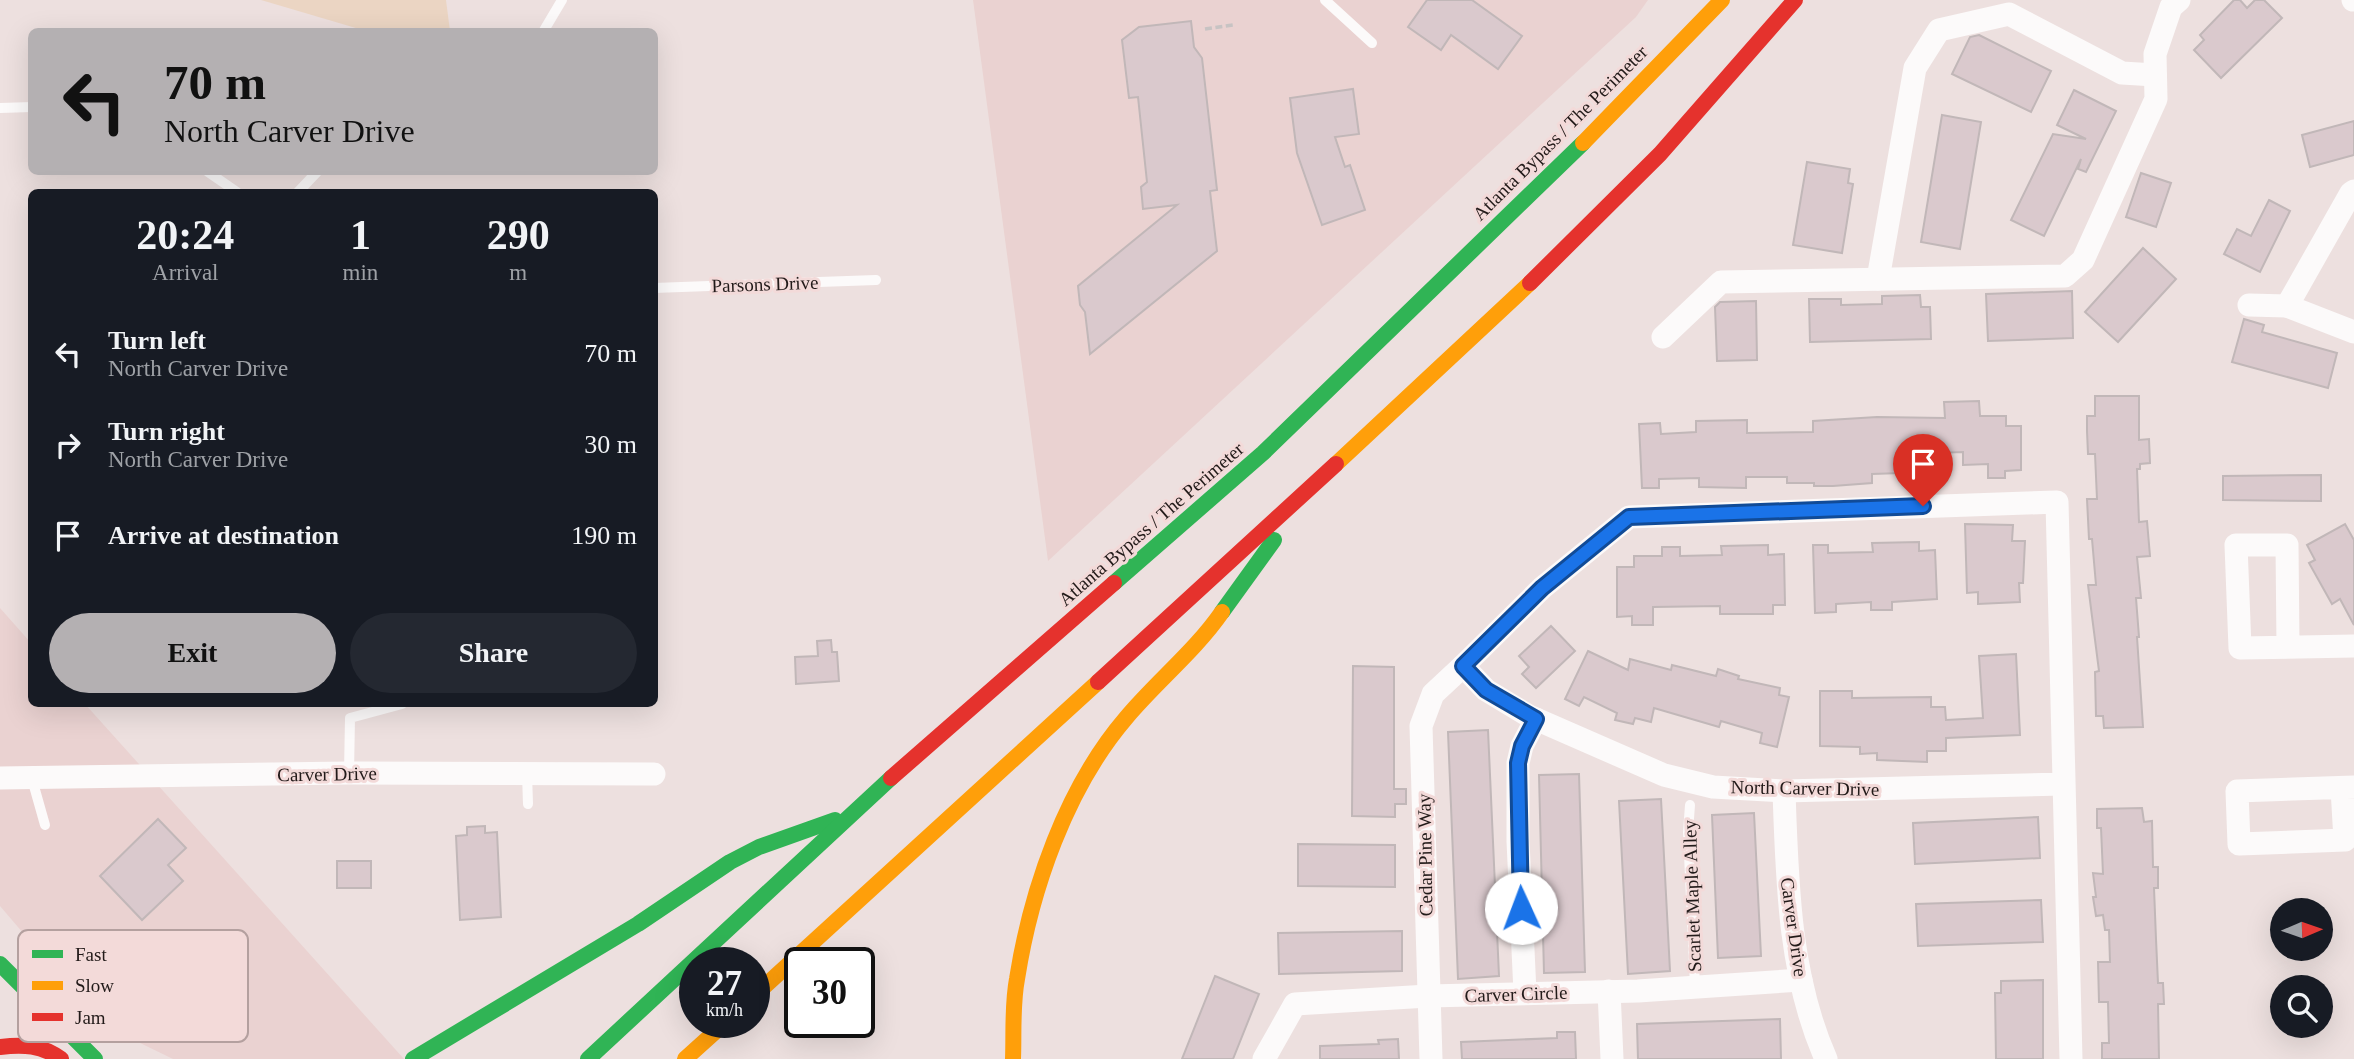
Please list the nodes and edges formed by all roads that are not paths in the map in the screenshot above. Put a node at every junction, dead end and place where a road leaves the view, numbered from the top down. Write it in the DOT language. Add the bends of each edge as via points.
graph roads {
  1 [pos="562,0"];
  2 [pos="1325,0"];
  3 [pos="1722,0"];
  4 [pos="1795,0"];
  5 [pos="2179,0"];
  6 [pos="545,28"];
  7 [pos="1372,43"];
  8 [pos="2155,75"];
  9 [pos="28,107"];
  10 [pos="0,108"];
  11 [pos="212,175"];
  12 [pos="314,175"];
  13 [pos="233,189"];
  14 [pos="301,189"];
  15 [pos="2354,191"];
  16 [pos="1878,279"];
  17 [pos="876,280"];
  18 [pos="658,288"];
  19 [pos="2249,304"];
  20 [pos="2287,306"];
  21 [pos="2354,332"];
  22 [pos="1663,337"];
  23 [pos="1306,492"];
  24 [pos="2354,646"];
  25 [pos="2288,647"];
  26 [pos="1463,666"];
  27 [pos="391,707"];
  28 [pos="1536,719"];
  29 [pos="349,773"];
  30 [pos="527,774"];
  31 [pos="654,774"];
  32 [pos="0,778"];
  33 [pos="32,779"];
  34 [pos="2063,784"];
  35 [pos="2348,787"];
  36 [pos="1784,791"];
  37 [pos="528,804"];
  38 [pos="1690,805"];
  39 [pos="850,814"];
  40 [pos="45,825"];
  41 [pos="0,964"];
  42 [pos="1801,980"];
  43 [pos="770,981"];
  44 [pos="18,982"];
  45 [pos="1695,987"];
  46 [pos="1609,991"];
  47 [pos="1525,993"];
  48 [pos="1428,996"];
  49 [pos="708,1038"];
  50 [pos="78,1042"];
  51 [pos="0,1048"];
  52 [pos="10,1059"];
  53 [pos="61,1059"];
  54 [pos="95,1059"];
  55 [pos="413,1059"];
  56 [pos="588,1059"];
  57 [pos="685,1059"];
  58 [pos="1013,1059"];
  59 [pos="1264,1059"];
  60 [pos="1431,1059"];
  61 [pos="1612,1059"];
  62 [pos="1826,1059"];
  63 [pos="2071,1059"];
  1 -- 6 [label="lane"];
  2 -- 7 [label="lane"];
  3 -- 39 [label="highway, Atlanta Bypass / The Perimeter" via="1578,148 1263,453"];
  4 -- 23 [label="highway" via="1660,154 1586,229"];
  5 -- 8 [label="street" via="2171,7 2155,54"];
  8 -- 16 [label="street" via="2156,99 2151,111 2083,260 2066,276"];
  8 -- 16 [label="street" via="2122,73 2009,14 1939,30 1915,68"];
  9 -- 10 [label="lane"];
  11 -- 13 [label="lane"];
  12 -- 14 [label="lane"];
  15 -- 20 [label="street"];
  16 -- 22 [label="street" via="1721,282"];
  17 -- 18 [label="lane, Parsons Drive"];
  19 -- 20 [label="street"];
  20 -- 21 [label="street"];
  23 -- 43 [label="highway"];
  23 -- 58 [label="highway" via="1219,618 1124,720 1077,791 1054,840 1030,913 1016,982"];
  24 -- 25 [label="street"];
  25 -- 25 [label="street" via="2287,545 2236,545 2240,648"];
  26 -- 28 [label="street, North Carver Drive" via="1486,690"];
  26 -- 34 [label="street" via="1542,588 1629,517 2057,502"];
  26 -- 48 [label="street, Cedar Pine Way" via="1433,694 1421,726"];
  27 -- 29 [label="lane" via="350,718"];
  28 -- 36 [label="street, North Carver Drive" via="1664,775 1713,786"];
  28 -- 47 [label="street" via="1522,746 1518,773"];
  29 -- 30 [label="street, Carver Drive"];
  29 -- 33 [label="street, Carver Drive"];
  30 -- 31 [label="street, Carver Drive"];
  30 -- 37 [label="lane"];
  32 -- 33 [label="street, Carver Drive"];
  33 -- 40 [label="lane"];
  34 -- 36 [label="street, North Carver Drive"];
  34 -- 63 [label="street"];
  35 -- 35 [label="street" via="2237,792 2239,844 2345,840"];
  36 -- 42 [label="street, Carver Drive" via="1787,893"];
  38 -- 45 [label="lane, Scarlet Maple Alley"];
  39 -- 55 [label="highway" via="730,862 638,924"];
  39 -- 56 [label="highway, Atlanta Bypass / The Perimeter"];
  41 -- 44 [label="highway"];
  42 -- 45 [label="street, Carver Circle"];
  42 -- 62 [label="street, Carver Drive"];
  45 -- 46 [label="street, Carver Circle"];
  46 -- 47 [label="street, Carver Circle"];
  46 -- 61 [label="street"];
  47 -- 48 [label="street, Carver Circle"];
  48 -- 59 [label="street, Carver Circle" via="1295,1004"];
  48 -- 60 [label="street, Cedar Pine Way"];
  49 -- 57 [label="highway"];
  50 -- 54 [label="highway"];
  51 -- 52 [label="highway"];
  51 -- 53 [label="highway" via="33,1045"];
}
